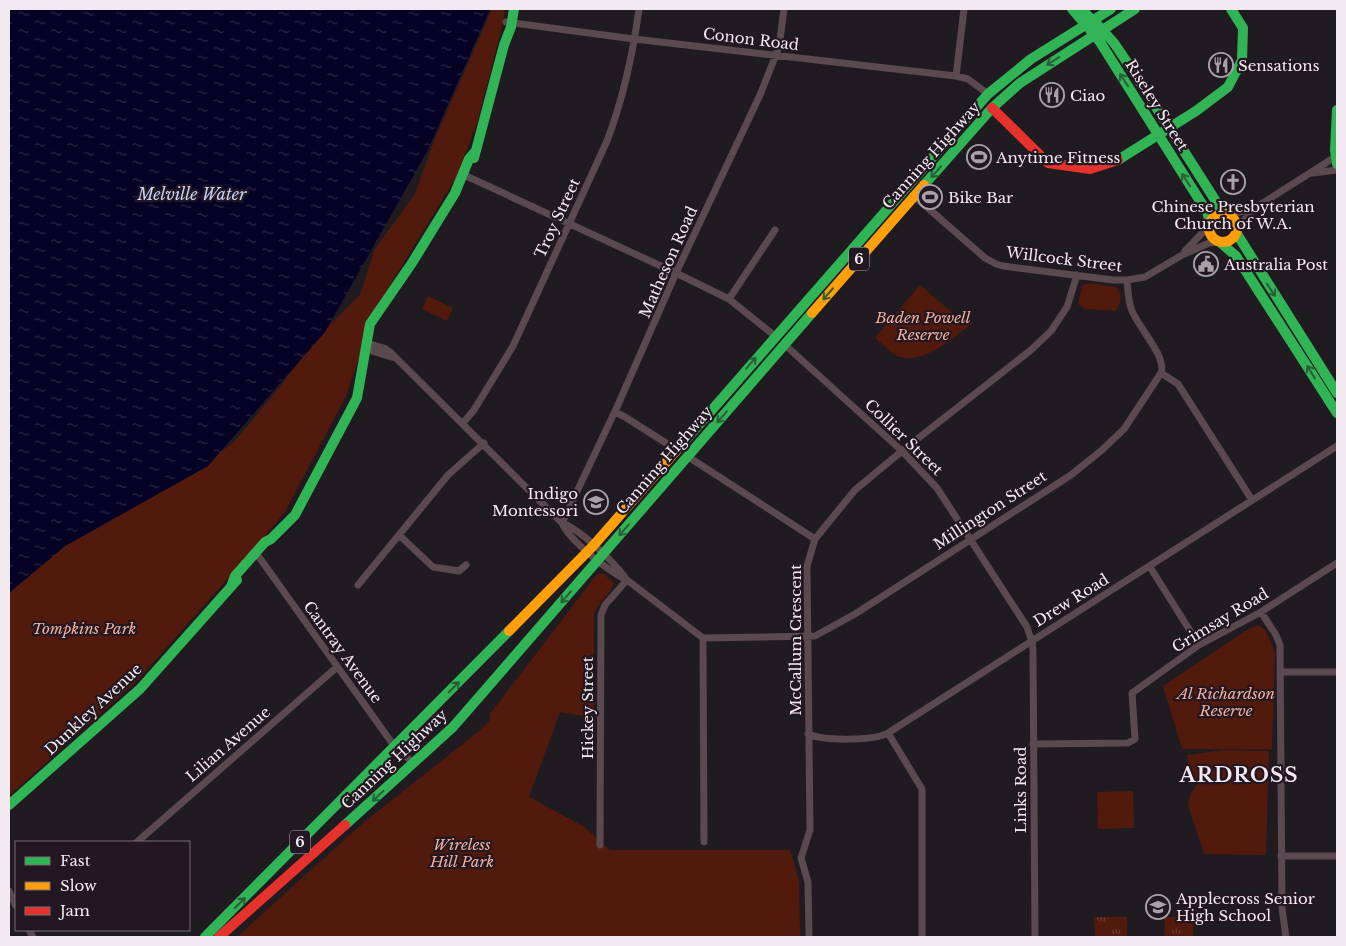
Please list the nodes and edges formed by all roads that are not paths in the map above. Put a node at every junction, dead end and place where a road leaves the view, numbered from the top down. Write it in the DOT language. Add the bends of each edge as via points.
graph roads {
  1 [pos="510,9"];
  2 [pos="514,9"];
  3 [pos="639,9"];
  4 [pos="784,9"];
  5 [pos="964,9"];
  6 [pos="1072,9"];
  7 [pos="1082,9"];
  8 [pos="1111,9"];
  9 [pos="1231,9"];
  10 [pos="1133,10"];
  11 [pos="509,22"];
  12 [pos="1089,22"];
  13 [pos="1098,32"];
  14 [pos="634,39"];
  15 [pos="1114,44"];
  16 [pos="1077,46"];
  17 [pos="776,56"];
  18 [pos="1109,56"];
  19 [pos="956,76"];
  20 [pos="988,94"];
  21 [pos="992,108"];
  22 [pos="1337,110"];
  23 [pos="1169,128"];
  24 [pos="1158,134"];
  25 [pos="1336,161"];
  26 [pos="1337,170"];
  27 [pos="1312,173"];
  28 [pos="465,175"];
  29 [pos="905,188"];
  30 [pos="914,196"];
  31 [pos="1255,208"];
  32 [pos="1226,214"];
  33 [pos="570,224"];
  34 [pos="1209,225"];
  35 [pos="775,230"];
  36 [pos="1237,231"];
  37 [pos="1219,242"];
  38 [pos="1182,255"];
  39 [pos="676,272"];
  40 [pos="1077,276"];
  41 [pos="1127,280"];
  42 [pos="729,299"];
  43 [pos="775,336"];
  44 [pos="784,344"];
  45 [pos="368,347"];
  46 [pos="1162,373"];
  47 [pos="1337,393"];
  48 [pos="614,412"];
  49 [pos="1337,413"];
  50 [pos="463,423"];
  51 [pos="484,443"];
  52 [pos="1337,446"];
  53 [pos="677,450"];
  54 [pos="902,451"];
  55 [pos="687,456"];
  56 [pos="1252,500"];
  57 [pos="562,523"];
  58 [pos="399,535"];
  59 [pos="971,538"];
  60 [pos="815,539"];
  61 [pos="590,549"];
  62 [pos="256,556"];
  63 [pos="600,557"];
  64 [pos="1337,563"];
  65 [pos="466,564"];
  66 [pos="1150,567"];
  67 [pos="627,580"];
  68 [pos="358,585"];
  69 [pos="1261,612"];
  70 [pos="807,635"];
  71 [pos="703,638"];
  72 [pos="1032,642"];
  73 [pos="1199,645"];
  74 [pos="337,667"];
  75 [pos="1280,672"];
  76 [pos="1337,672"];
  77 [pos="888,733"];
  78 [pos="808,734"];
  79 [pos="1033,744"];
  80 [pos="396,746"];
  81 [pos="413,763"];
  82 [pos="9,805"];
  83 [pos="139,841"];
  84 [pos="704,842"];
  85 [pos="600,845"];
  86 [pos="1281,856"];
  87 [pos="1337,856"];
  88 [pos="9,891"];
  89 [pos="15,904"];
  90 [pos="204,937"];
  91 [pos="218,937"];
  92 [pos="809,937"];
  93 [pos="922,937"];
  94 [pos="1035,937"];
  95 [pos="1286,937"];
  1 -- 11 [label="main road"];
  2 -- 11 [label="main road"];
  3 -- 14 [label="street, Troy Street"];
  4 -- 17 [label="street, Matheson Road"];
  5 -- 19 [label="street"];
  6 -- 12 [label="main road, Riseley Street"];
  7 -- 12 [label="main road, Riseley Street"];
  8 -- 12 [label="main road, Canning Highway / 6"];
  9 -- 23 [label="main road" via="1243,28 1242,60 1236,73 1228,86 1212,100"];
  10 -- 13 [label="main road, Canning Highway / 6"];
  10 -- 15 [label="main road"];
  11 -- 14 [label="street, Conon Road"];
  11 -- 28 [label="main road" via="508,39 474,160"];
  12 -- 13 [label="main road, Riseley Street"];
  12 -- 20 [label="main road, Canning Highway / 6" via="1023,64"];
  13 -- 15 [label="main road, Riseley Street"];
  13 -- 16 [label="main road, Canning Highway / 6"];
  13 -- 18 [label="main road, Riseley Street"];
  14 -- 17 [label="street, Conon Road"];
  14 -- 33 [label="street, Troy Street" via="614,122"];
  15 -- 23 [label="main road, Riseley Street"];
  16 -- 18 [label="main road"];
  16 -- 21 [label="main road, Canning Highway / 6, one-way" via="1020,83"];
  17 -- 19 [label="street, Conon Road"];
  17 -- 39 [label="street, Matheson Road"];
  24 -- 18 [label="main road, Riseley Street, one-way"];
  19 -- 20 [label="street, Conon Road" via="968,79"];
  20 -- 29 [label="main road, Canning Highway / 6"];
  21 -- 24 [label="main road" via="1048,163 1072,167 1090,169 1115,162"];
  21 -- 30 [label="main road, Canning Highway / 6, one-way"];
  22 -- 25 [label="main road"];
  23 -- 24 [label="main road"];
  23 -- 32 [label="main road, Riseley Street"];
  34 -- 24 [label="main road, Riseley Street, one-way" via="1208,214"];
  25 -- 27 [label="street"];
  26 -- 27 [label="street"];
  27 -- 31 [label="street"];
  28 -- 33 [label="street"];
  28 -- 45 [label="main road, Dunkley Avenue" via="461,189 455,193 370,324"];
  29 -- 30 [label="street, Willcock Street"];
  29 -- 43 [label="main road, Canning Highway / 6"];
  30 -- 40 [label="street, Willcock Street" via="996,264"];
  30 -- 44 [label="main road, Canning Highway / 6, one-way"];
  31 -- 32 [label="street"];
  31 -- 36 [label="street"];
  32 -- 34 [label="main road" via="1218,214"];
  32 -- 36 [label="main road, Riseley Street" via="1233,218"];
  33 -- 39 [label="street"];
  33 -- 50 [label="street, Troy Street" via="513,346"];
  34 -- 37 [label="main road, Riseley Street" via="1211,236"];
  34 -- 38 [label="street, Willcock Street"];
  35 -- 42 [label="street"];
  36 -- 37 [label="main road" via="1233,239"];
  36 -- 47 [label="main road, Riseley Street, one-way"];
  37 -- 38 [label="street, Willcock Street"];
  49 -- 37 [label="main road, Riseley Street, one-way" via="1236,256"];
  38 -- 41 [label="street, Willcock Street" via="1145,277"];
  39 -- 42 [label="street"];
  39 -- 48 [label="street, Matheson Road"];
  40 -- 41 [label="street, Willcock Street"];
  40 -- 54 [label="street, McCallum Crescent" via="1067,309 1051,331"];
  41 -- 46 [label="street" via="1132,310 1162,360"];
  42 -- 43 [label="street"];
  53 -- 43 [label="main road, Canning Highway / 6, one-way"];
  44 -- 54 [label="street, Collier Street"];
  44 -- 55 [label="main road, Canning Highway / 6, one-way"];
  45 -- 50 [label="street" via="395,358"];
  45 -- 62 [label="main road, Dunkley Avenue" via="357,398 295,515"];
  46 -- 56 [label="street" via="1178,384"];
  46 -- 59 [label="street, Millington Street" via="1124,429 1102,450 1071,475"];
  48 -- 53 [label="street"];
  48 -- 57 [label="street, Matheson Road"];
  50 -- 51 [label="street"];
  51 -- 57 [label="street"];
  51 -- 58 [label="street" via="448,476"];
  52 -- 56 [label="street, Drew Road"];
  53 -- 61 [label="main road, Canning Highway / 6"];
  54 -- 59 [label="street, Collier Street" via="937,488"];
  54 -- 60 [label="street, McCallum Crescent" via="855,490"];
  55 -- 60 [label="street"];
  55 -- 63 [label="main road, Canning Highway / 6, one-way"];
  56 -- 66 [label="street, Drew Road"];
  57 -- 61 [label="street" via="565,531"];
  58 -- 65 [label="street" via="433,567 459,571"];
  58 -- 68 [label="street"];
  59 -- 70 [label="street, Millington Street" via="831,628 816,636"];
  59 -- 72 [label="street, Collier Street" via="1027,626"];
  60 -- 70 [label="street, McCallum Crescent" via="807,566"];
  61 -- 63 [label="street"];
  80 -- 61 [label="main road, Canning Highway / 6, one-way"];
  62 -- 74 [label="street, Cantray Avenue"];
  62 -- 82 [label="main road, Dunkley Avenue" via="140,690"];
  63 -- 67 [label="street" via="620,570"];
  63 -- 81 [label="main road, Canning Highway / 6, one-way" via="459,720"];
  64 -- 69 [label="street, Grimsay Road"];
  66 -- 72 [label="street, Drew Road"];
  66 -- 73 [label="street"];
  67 -- 71 [label="street"];
  67 -- 85 [label="street, Hickey Street" via="605,605 601,615"];
  69 -- 73 [label="street, Grimsay Road"];
  69 -- 75 [label="street" via="1278,641"];
  70 -- 71 [label="street, Millington Street"];
  70 -- 78 [label="street, McCallum Crescent"];
  71 -- 84 [label="street"];
  72 -- 77 [label="street, Drew Road"];
  72 -- 79 [label="street, Links Road"];
  73 -- 79 [label="street, Grimsay Road" via="1132,693 1135,739 1128,744"];
  74 -- 80 [label="street, Cantray Avenue"];
  74 -- 83 [label="street, Lilian Avenue"];
  75 -- 76 [label="street"];
  75 -- 86 [label="street"];
  77 -- 78 [label="street, Drew Road" via="873,738 817,738"];
  77 -- 93 [label="street" via="922,789"];
  78 -- 92 [label="street, McCallum Crescent" via="810,830 801,858 808,882"];
  79 -- 94 [label="street, Links Road"];
  80 -- 81 [label="street, Cantray Avenue"];
  90 -- 80 [label="main road, Canning Highway / 6, one-way"];
  81 -- 91 [label="main road, Canning Highway / 6, one-way"];
  86 -- 87 [label="street"];
  86 -- 95 [label="street"];
  88 -- 89 [label="street"];
}
